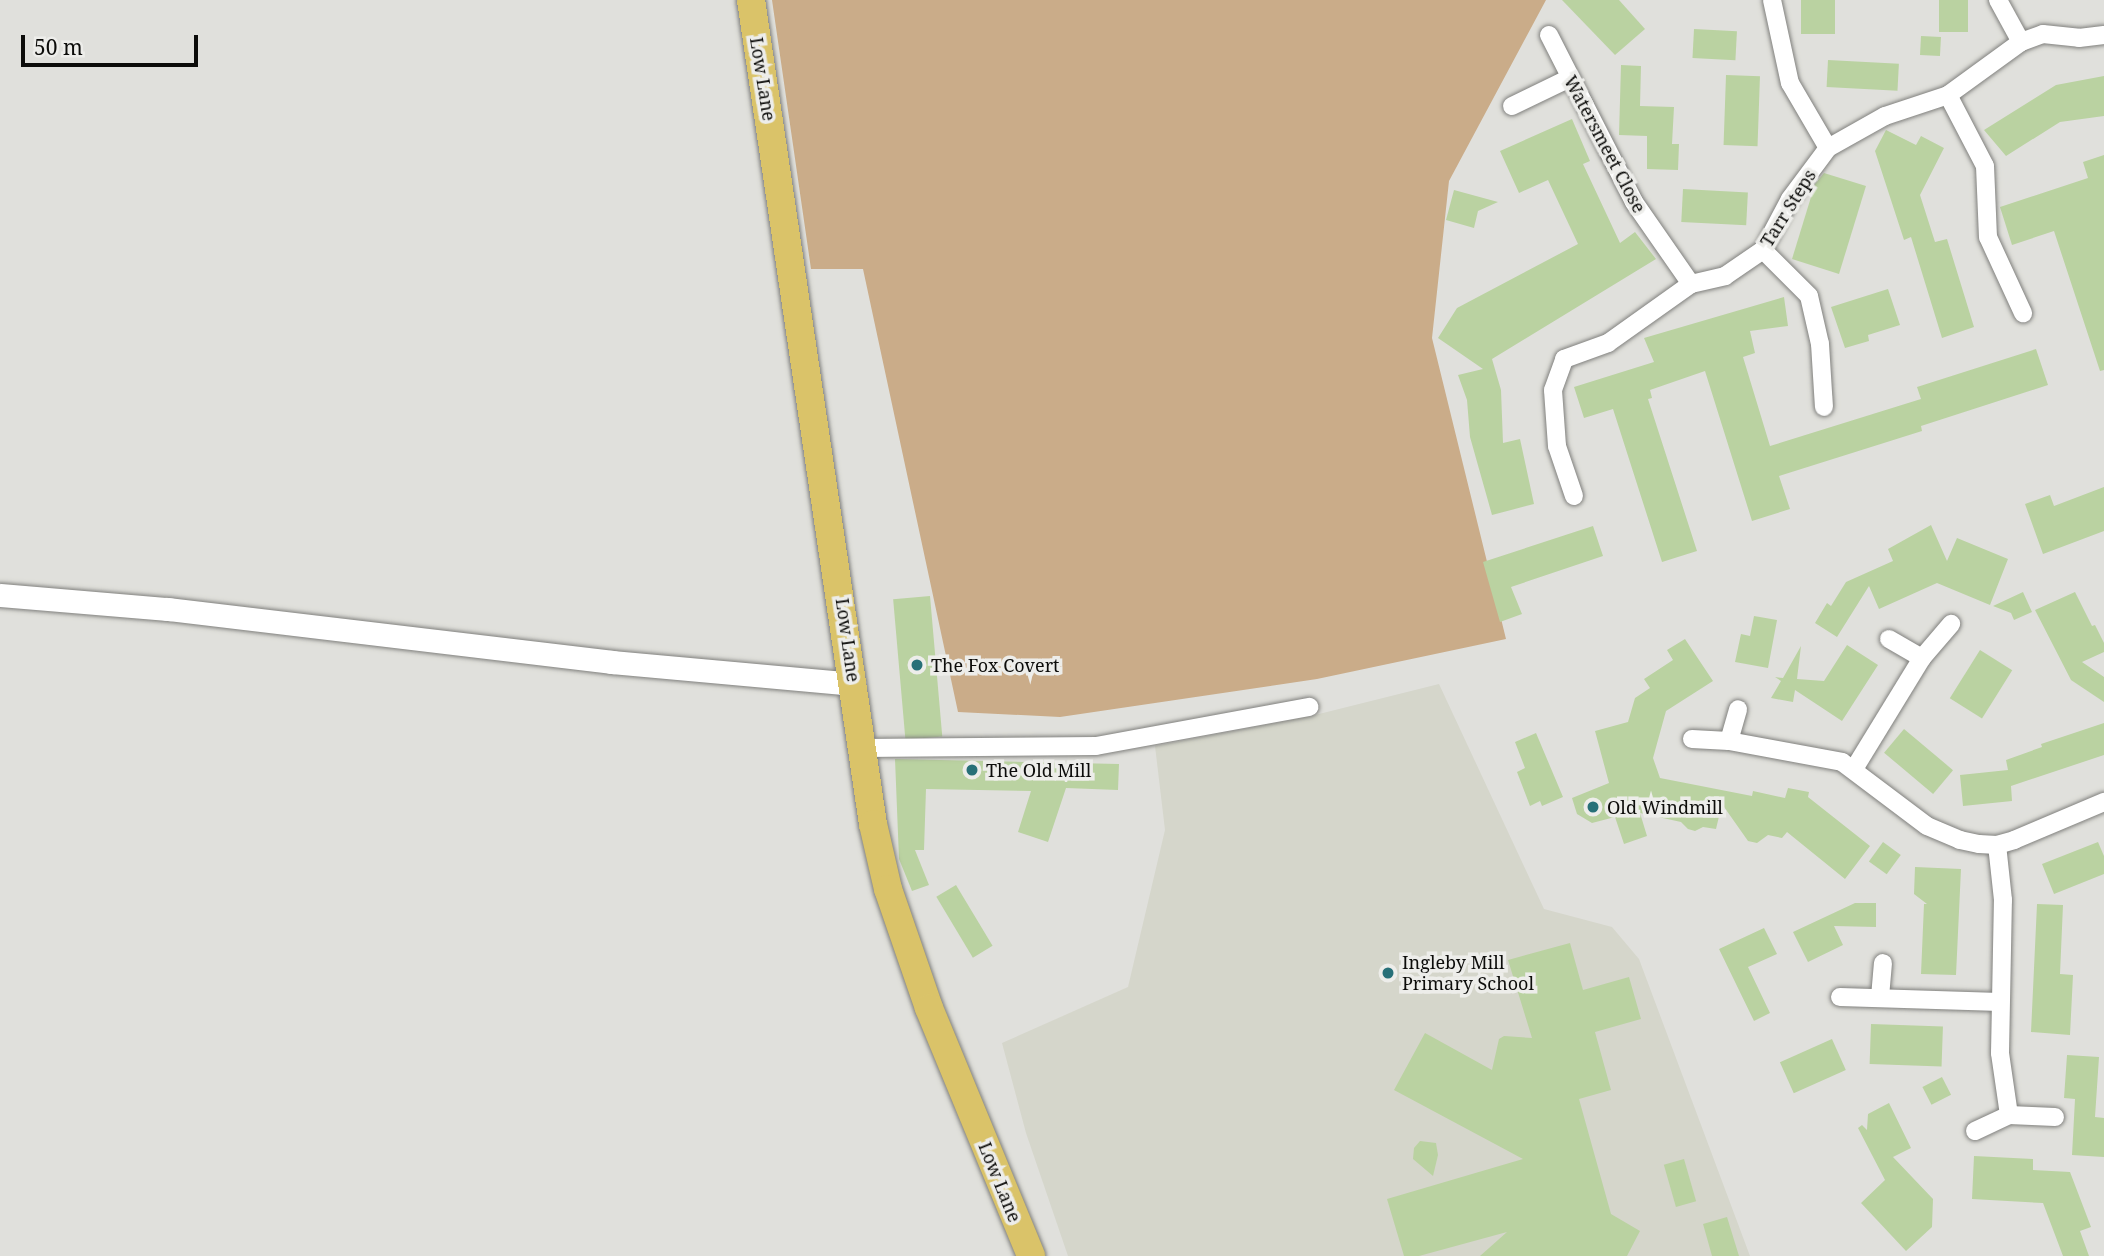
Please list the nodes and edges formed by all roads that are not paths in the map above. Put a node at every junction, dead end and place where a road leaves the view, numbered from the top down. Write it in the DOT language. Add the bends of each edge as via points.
graph roads {
  1 [pos="751,0"];
  2 [pos="1772,0"];
  3 [pos="1998,0"];
  4 [pos="1549,35"];
  5 [pos="2104,35"];
  6 [pos="2021,42"];
  7 [pos="1570,78"];
  8 [pos="1948,95"];
  9 [pos="1512,106"];
  10 [pos="1828,148"];
  11 [pos="1763,250"];
  12 [pos="1691,284"];
  13 [pos="2023,313"];
  14 [pos="1824,407"];
  15 [pos="1574,496"];
  16 [pos="0,595"];
  17 [pos="1951,624"];
  18 [pos="1889,639"];
  19 [pos="1922,658"];
  20 [pos="854,684"];
  21 [pos="1309,707"];
  22 [pos="1738,709"];
  23 [pos="1692,739"];
  24 [pos="1729,741"];
  25 [pos="862,748"];
  26 [pos="1854,769"];
  27 [pos="2104,802"];
  28 [pos="1997,845"];
  29 [pos="1883,963"];
  30 [pos="1840,997"];
  31 [pos="1880,997"];
  32 [pos="2000,1002"];
  33 [pos="2009,1115"];
  34 [pos="2055,1117"];
  35 [pos="1975,1131"];
  36 [pos="1031,1256"];
  1 -- 20 [label="main road, Low Lane"];
  2 -- 10 [label="street" via="1790,82"];
  3 -- 6 [label="street"];
  4 -- 7 [label="street, Watersmeet Close"];
  5 -- 6 [label="street, Tarr Steps" via="2043,34"];
  6 -- 8 [label="street, Tarr Steps"];
  7 -- 9 [label="street"];
  7 -- 12 [label="street, Watersmeet Close" via="1634,202"];
  8 -- 10 [label="street, Tarr Steps" via="1885,116"];
  8 -- 13 [label="street" via="1985,166 1988,237"];
  10 -- 11 [label="street, Tarr Steps" via="1790,198"];
  11 -- 12 [label="street, Tarr Steps" via="1725,276"];
  11 -- 14 [label="street" via="1809,296 1820,344"];
  12 -- 15 [label="street, Tarr Steps" via="1608,343 1564,359 1553,390 1558,446"];
  16 -- 20 [label="street"];
  17 -- 19 [label="street"];
  18 -- 19 [label="street"];
  19 -- 26 [label="street"];
  20 -- 25 [label="main road, Low Lane"];
  21 -- 25 [label="street" via="1096,746"];
  22 -- 24 [label="street"];
  23 -- 24 [label="street"];
  24 -- 26 [label="street" via="1829,757"];
  25 -- 36 [label="main road, Low Lane" via="888,889 929,1008"];
  26 -- 28 [label="street" via="1927,827 1960,840"];
  27 -- 28 [label="street"];
  28 -- 32 [label="street" via="2003,900"];
  29 -- 31 [label="street"];
  30 -- 31 [label="street"];
  31 -- 32 [label="street"];
  32 -- 33 [label="street" via="2000,1053"];
  33 -- 34 [label="street"];
  33 -- 35 [label="street"];
}
